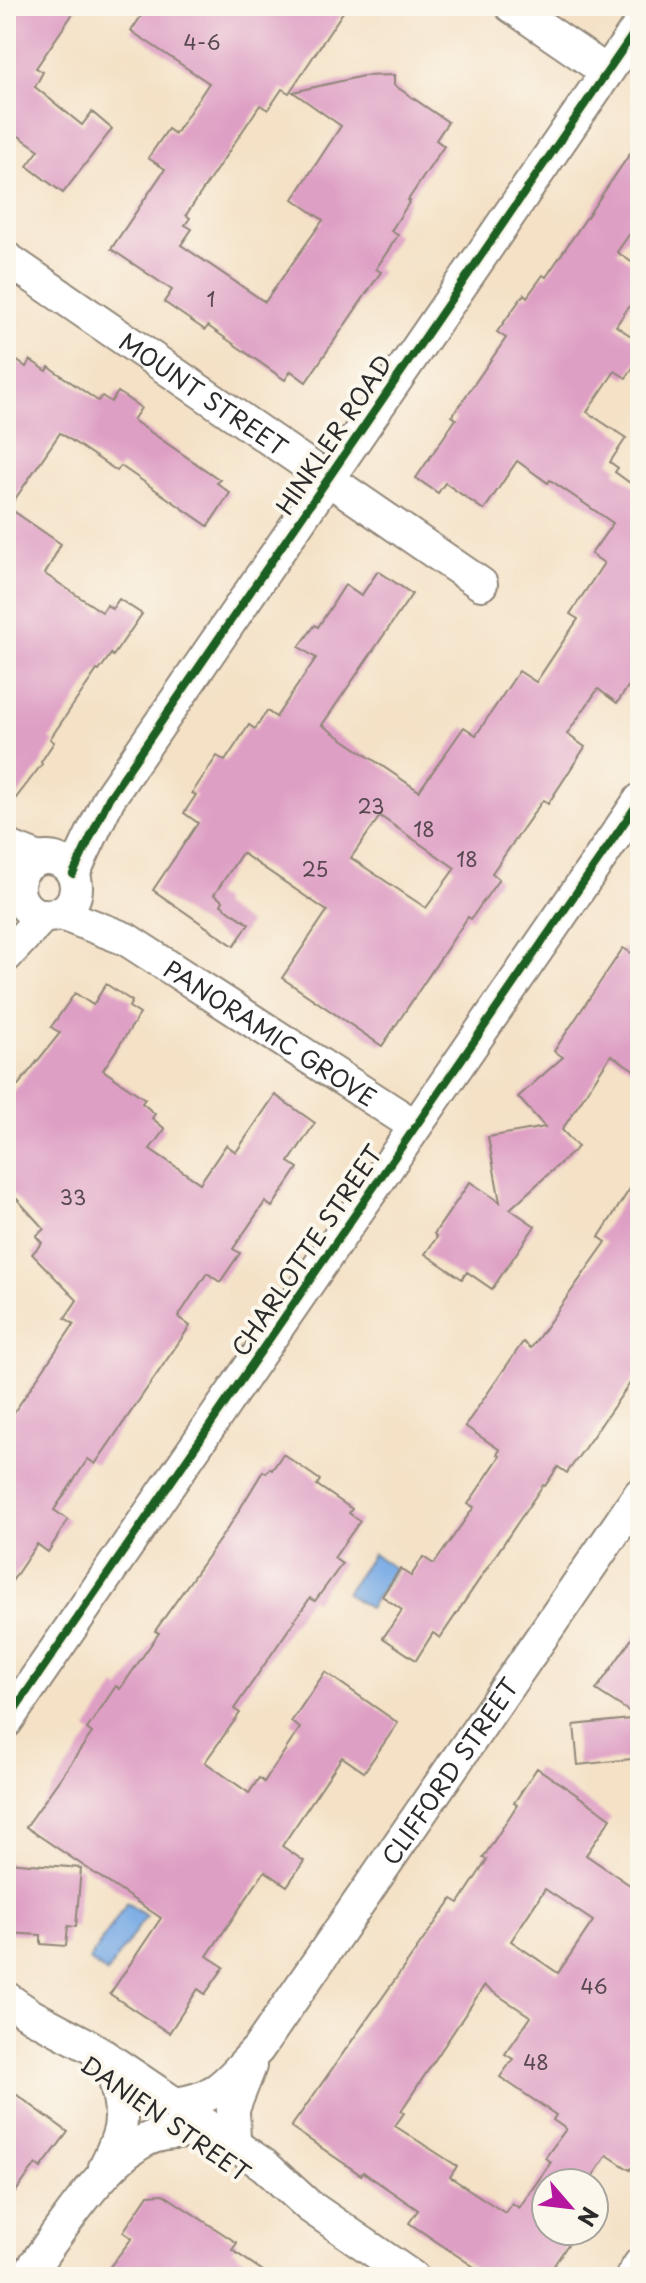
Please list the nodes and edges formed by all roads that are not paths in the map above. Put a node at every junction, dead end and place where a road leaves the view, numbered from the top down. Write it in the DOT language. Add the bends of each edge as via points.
graph roads {
  1 [pos="511,6"];
  2 [pos="640,24"];
  3 [pos="607,72"];
  4 [pos="6,258"];
  5 [pos="327,478"];
  6 [pos="481,584"];
  7 [pos="640,800"];
  8 [pos="6,846"];
  9 [pos="43,884"];
  10 [pos="6,931"];
  11 [pos="6,956"];
  12 [pos="415,1126"];
  13 [pos="640,1494"];
  14 [pos="6,1722"];
  15 [pos="6,1998"];
  16 [pos="32,2016"];
  17 [pos="258,2049"];
  18 [pos="116,2084"];
  19 [pos="180,2118"];
  20 [pos="234,2145"];
  21 [pos="98,2180"];
  22 [pos="309,2206"];
  23 [pos="640,2264"];
  24 [pos="26,2277"];
  25 [pos="412,2277"];
  26 [pos="632,2277"];
  1 -- 3 [label="street"];
  2 -- 3 [label="street, HINKLER ROAD"];
  3 -- 5 [label="street, HINKLER ROAD"];
  4 -- 5 [label="street, MOUNT STREET"];
  5 -- 6 [label="street, MOUNT STREET"];
  5 -- 9 [label="street, HINKLER ROAD" via="109,798"];
  7 -- 12 [label="street, CHARLOTTE STREET"];
  8 -- 9 [label="street, PANORAMIC GROVE"];
  9 -- 10 [label="street, HINKLER ROAD"];
  9 -- 11 [label="street, HINKLER ROAD"];
  9 -- 12 [label="street, PANORAMIC GROVE"];
  12 -- 14 [label="street, CHARLOTTE STREET"];
  13 -- 17 [label="street, CLIFFORD STREET"];
  15 -- 16 [label="street, DANIEN STREET"];
  16 -- 18 [label="street, DANIEN STREET"];
  16 -- 19 [label="street, DANIEN STREET" via="89,2046"];
  17 -- 19 [label="street, CLIFFORD STREET" via="217,2092"];
  17 -- 20 [label="street, CLIFFORD STREET" via="234,2105"];
  18 -- 19 [label="street, DANIEN STREET"];
  18 -- 21 [label="street" via="121,2129"];
  19 -- 20 [label="street, DANIEN STREET"];
  19 -- 21 [label="street, CLIFFORD STREET"];
  19 -- 22 [label="street, DANIEN STREET" via="275,2192"];
  20 -- 22 [label="street, DANIEN STREET"];
  21 -- 24 [label="street"];
  22 -- 25 [label="street, DANIEN STREET"];
  23 -- 26 [label="street"];
}
